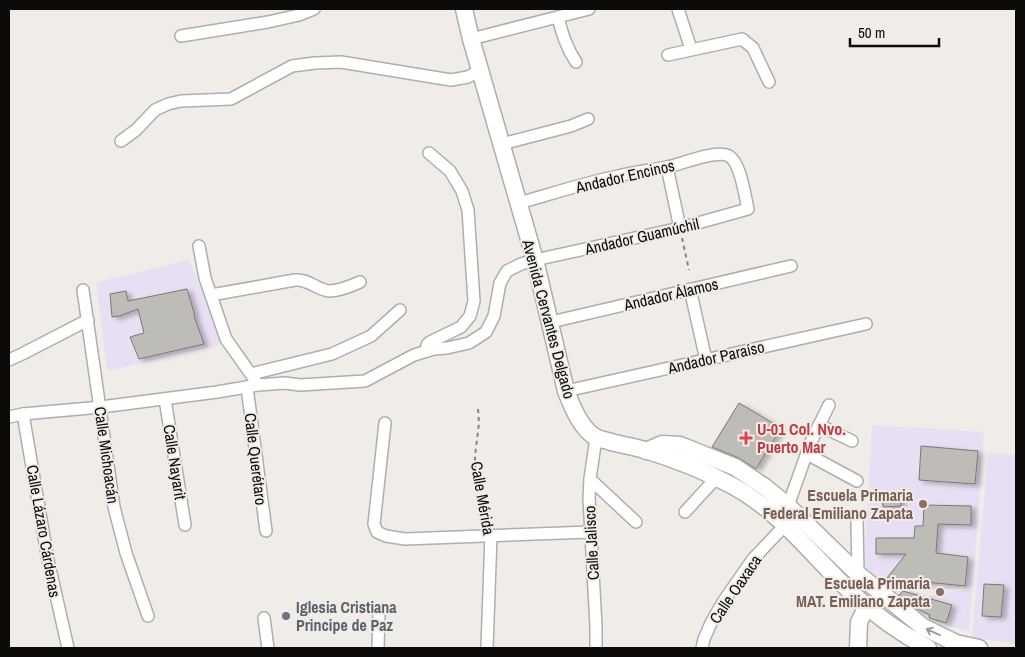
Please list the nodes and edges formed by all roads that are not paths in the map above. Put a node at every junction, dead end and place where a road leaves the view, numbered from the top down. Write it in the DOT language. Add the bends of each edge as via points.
graph roads {
  1 [pos="314,9"];
  2 [pos="464,9"];
  3 [pos="589,9"];
  4 [pos="678,9"];
  5 [pos="558,17"];
  6 [pos="181,36"];
  7 [pos="471,39"];
  8 [pos="691,49"];
  9 [pos="668,55"];
  10 [pos="576,62"];
  11 [pos="480,70"];
  12 [pos="769,82"];
  13 [pos="588,119"];
  14 [pos="121,141"];
  15 [pos="502,144"];
  16 [pos="429,153"];
  17 [pos="667,167"];
  18 [pos="518,202"];
  19 [pos="748,209"];
  20 [pos="680,228"];
  21 [pos="199,246"];
  22 [pos="535,260"];
  23 [pos="791,266"];
  24 [pos="360,282"];
  25 [pos="690,289"];
  26 [pos="83,290"];
  27 [pos="211,295"];
  28 [pos="400,310"];
  29 [pos="88,320"];
  30 [pos="550,322"];
  31 [pos="866,324"];
  32 [pos="427,351"];
  33 [pos="9,360"];
  34 [pos="706,360"];
  35 [pos="251,374"];
  36 [pos="253,386"];
  37 [pos="566,391"];
  38 [pos="165,399"];
  39 [pos="830,405"];
  40 [pos="101,407"];
  41 [pos="23,414"];
  42 [pos="9,417"];
  43 [pos="385,424"];
  44 [pos="819,425"];
  45 [pos="596,438"];
  46 [pos="852,441"];
  47 [pos="807,454"];
  48 [pos="713,470"];
  49 [pos="590,479"];
  50 [pos="857,480"];
  51 [pos="792,510"];
  52 [pos="685,512"];
  53 [pos="857,520"];
  54 [pos="636,522"];
  55 [pos="185,524"];
  56 [pos="785,526"];
  57 [pos="266,531"];
  58 [pos="590,532"];
  59 [pos="491,535"];
  60 [pos="858,574"];
  61 [pos="854,595"];
  62 [pos="867,606"];
  63 [pos="379,612"];
  64 [pos="148,616"];
  65 [pos="264,618"];
  66 [pos="68,648"];
  67 [pos="268,648"];
  68 [pos="378,648"];
  69 [pos="487,648"];
  70 [pos="596,648"];
  71 [pos="702,648"];
  72 [pos="858,648"];
  73 [pos="928,648"];
  74 [pos="978,648"];
  1 -- 6 [label="street" via="299,16"];
  2 -- 7 [label="street, Avenida Cervantes Delgado"];
  3 -- 5 [label="street"];
  4 -- 8 [label="street"];
  5 -- 7 [label="street"];
  5 -- 10 [label="street" via="568,51"];
  7 -- 11 [label="street, Avenida Cervantes Delgado"];
  8 -- 9 [label="street"];
  8 -- 12 [label="street" via="742,39 753,48"];
  11 -- 14 [label="street" via="468,77 450,80 341,62 292,66 231,99 168,104 155,110"];
  11 -- 15 [label="street, Avenida Cervantes Delgado"];
  13 -- 15 [label="street"];
  15 -- 18 [label="street, Avenida Cervantes Delgado"];
  16 -- 32 [label="street" via="450,171 468,210 474,301 470,316 461,327 430,342"];
  17 -- 18 [label="street, Andador Encinos" via="616,176"];
  17 -- 19 [label="street, Andador Encinos" via="714,154 731,157 736,163"];
  17 -- 20 [label="street"];
  18 -- 22 [label="street, Avenida Cervantes Delgado"];
  19 -- 20 [label="street, Andador Guamúchil"];
  20 -- 22 [label="street, Andador Guamúchil"];
  21 -- 27 [label="street"];
  22 -- 30 [label="street, Avenida Cervantes Delgado"];
  22 -- 32 [label="street" via="507,271 486,332 469,343"];
  23 -- 25 [label="street, Andador Álamos"];
  24 -- 27 [label="street" via="328,291 302,279"];
  25 -- 30 [label="street, Andador Álamos"];
  25 -- 34 [label="street"];
  26 -- 29 [label="street, Calle Michoacán"];
  27 -- 35 [label="street" via="226,340"];
  28 -- 35 [label="street" via="371,336 332,354"];
  29 -- 33 [label="street"];
  29 -- 40 [label="street, Calle Michoacán"];
  30 -- 37 [label="street, Avenida Cervantes Delgado"];
  31 -- 34 [label="street, Andador Paraíso"];
  32 -- 36 [label="street" via="365,380"];
  34 -- 37 [label="street, Andador Paraíso"];
  35 -- 36 [label="street"];
  36 -- 38 [label="street"];
  36 -- 57 [label="street, Calle Querétaro" via="258,478"];
  37 -- 45 [label="street, Avenida Cervantes Delgado" via="573,409"];
  38 -- 40 [label="street"];
  38 -- 55 [label="street, Calle Nayarit"];
  39 -- 44 [label="street, Calle Oaxaca"];
  40 -- 41 [label="street"];
  40 -- 64 [label="street, Calle Michoacán" via="114,507"];
  41 -- 42 [label="street"];
  41 -- 66 [label="street, Calle Lázaro Cárdenas" via="48,560"];
  43 -- 59 [label="street" via="374,524 377,532 405,539"];
  44 -- 46 [label="street"];
  44 -- 47 [label="street, Calle Oaxaca"];
  45 -- 48 [label="street" via="646,451 662,444 680,445"];
  45 -- 49 [label="street, Calle Jalisco"];
  47 -- 50 [label="street"];
  47 -- 51 [label="street, Calle Oaxaca"];
  48 -- 51 [label="street" via="735,467"];
  48 -- 52 [label="street"];
  48 -- 56 [label="street"];
  49 -- 54 [label="street"];
  49 -- 58 [label="street, Calle Jalisco"];
  51 -- 56 [label="street, Calle Oaxaca"];
  51 -- 60 [label="street"];
  53 -- 60 [label="street"];
  56 -- 61 [label="street"];
  56 -- 71 [label="street, Calle Oaxaca" via="753,558 711,623"];
  58 -- 59 [label="street"];
  58 -- 70 [label="street, Calle Jalisco"];
  59 -- 69 [label="street, Calle Mérida"];
  60 -- 61 [label="street"];
  74 -- 60 [label="street, one-way" via="956,643 923,627"];
  61 -- 62 [label="street"];
  62 -- 72 [label="street" via="859,622"];
  62 -- 73 [label="street"];
  63 -- 68 [label="street"];
  65 -- 67 [label="street"];
}
